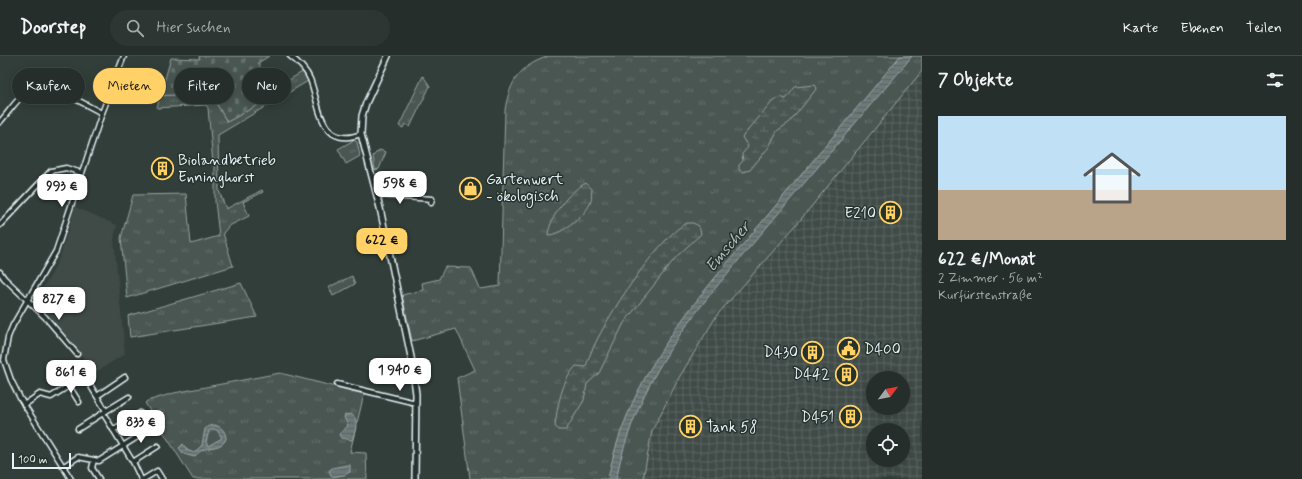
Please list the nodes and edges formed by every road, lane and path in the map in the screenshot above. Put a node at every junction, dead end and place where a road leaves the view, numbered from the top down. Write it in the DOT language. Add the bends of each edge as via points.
graph roads {
  1 [pos="124,56"];
  2 [pos="290,56"];
  3 [pos="388,56"];
  4 [pos="102,113"];
  5 [pos="0,122"];
  6 [pos="361,134"];
  7 [pos="82,173"];
  8 [pos="376,195"];
  9 [pos="431,203"];
  10 [pos="0,225"];
  11 [pos="0,272"];
  12 [pos="27,300"];
  13 [pos="77,354"];
  14 [pos="2,361"];
  15 [pos="125,377"];
  16 [pos="337,384"];
  17 [pos="69,386"];
  18 [pos="97,396"];
  19 [pos="129,397"];
  20 [pos="79,402"];
  21 [pos="416,403"];
  22 [pos="24,405"];
  23 [pos="104,412"];
  24 [pos="140,413"];
  25 [pos="78,429"];
  26 [pos="150,429"];
  27 [pos="113,430"];
  28 [pos="123,446"];
  29 [pos="158,446"];
  30 [pos="94,460"];
  31 [pos="133,462"];
  32 [pos="64,466"];
  33 [pos="97,478"];
  34 [pos="71,479"];
  35 [pos="143,479"];
  36 [pos="162,479"];
  37 [pos="415,479"];
  1 -- 4 [label="street"];
  2 -- 6 [label="street" via="310,77 318,111 328,128 347,138"];
  3 -- 6 [label="main road" via="366,103"];
  4 -- 5 [label="street" via="60,93 43,89 21,98"];
  4 -- 7 [label="street"];
  6 -- 8 [label="main road"];
  7 -- 10 [label="street" via="66,168 51,171"];
  7 -- 12 [label="street" via="56,251"];
  8 -- 9 [label="street" via="432,199"];
  8 -- 21 [label="main road" via="411,358"];
  11 -- 12 [label="street"];
  12 -- 13 [label="street"];
  12 -- 14 [label="street" via="8,337"];
  14 -- 22 [label="street"];
  15 -- 18 [label="street"];
  16 -- 21 [label="street"];
  17 -- 18 [label="street" via="83,377"];
  17 -- 20 [label="street"];
  17 -- 22 [label="street" via="51,397 40,394"];
  18 -- 23 [label="street"];
  19 -- 23 [label="street"];
  21 -- 37 [label="main road"];
  22 -- 32 [label="street"];
  23 -- 25 [label="street"];
  23 -- 27 [label="street"];
  24 -- 27 [label="street"];
  26 -- 28 [label="street"];
  27 -- 28 [label="street"];
  28 -- 30 [label="street" via="99,462"];
  28 -- 31 [label="street"];
  29 -- 31 [label="street"];
  30 -- 32 [label="street" via="78,457"];
  30 -- 33 [label="street" via="92,468"];
  31 -- 35 [label="street"];
  32 -- 34 [label="street"];
  35 -- 36 [label="street" via="157,471"];
}
